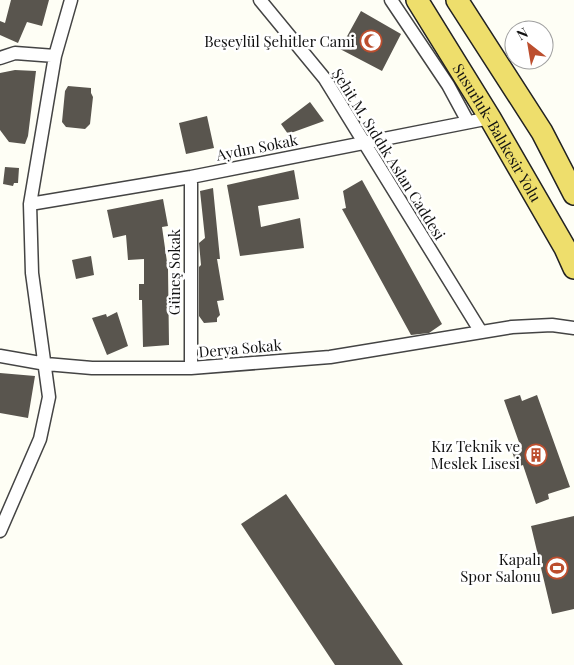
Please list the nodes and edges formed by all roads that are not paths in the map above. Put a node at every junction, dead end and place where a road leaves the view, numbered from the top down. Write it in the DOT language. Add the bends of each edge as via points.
graph roads {
  1 [pos="71,0"];
  2 [pos="260,0"];
  3 [pos="391,0"];
  4 [pos="417,0"];
  5 [pos="457,0"];
  6 [pos="54,56"];
  7 [pos="0,58"];
  8 [pos="490,118"];
  9 [pos="468,122"];
  10 [pos="364,142"];
  11 [pos="191,177"];
  12 [pos="529,186"];
  13 [pos="574,194"];
  14 [pos="30,204"];
  15 [pos="574,247"];
  16 [pos="574,268"];
  17 [pos="574,328"];
  18 [pos="481,332"];
  19 [pos="0,356"];
  20 [pos="46,364"];
  21 [pos="191,368"];
  22 [pos="0,531"];
  1 -- 6 [label="street"];
  2 -- 10 [label="street, Şehit M. Sıddık Aslan Caddesi" via="324,79"];
  3 -- 9 [label="street" via="448,85"];
  4 -- 8 [label="highway, Susurluk-Balıkesir Yolu"];
  5 -- 13 [label="highway" via="542,132"];
  6 -- 7 [label="street" via="15,54"];
  6 -- 14 [label="street"];
  8 -- 9 [label="street, Aydın Sokak"];
  8 -- 12 [label="highway, Susurluk-Balıkesir Yolu"];
  9 -- 10 [label="street, Aydın Sokak"];
  10 -- 11 [label="street, Aydın Sokak"];
  10 -- 18 [label="street, Şehit M. Sıddık Aslan Caddesi"];
  11 -- 14 [label="street, Aydın Sokak"];
  11 -- 21 [label="street, Güneş Sokak"];
  12 -- 15 [label="highway" via="561,220"];
  12 -- 16 [label="highway, Susurluk-Balıkesir Yolu"];
  14 -- 20 [label="street" via="32,273"];
  17 -- 18 [label="street, Derya Sokak" via="512,326"];
  18 -- 21 [label="street, Derya Sokak" via="330,357"];
  19 -- 20 [label="street, Derya Sokak"];
  20 -- 21 [label="street, Derya Sokak" via="92,368"];
  20 -- 22 [label="street" via="49,397 40,439"];
}
